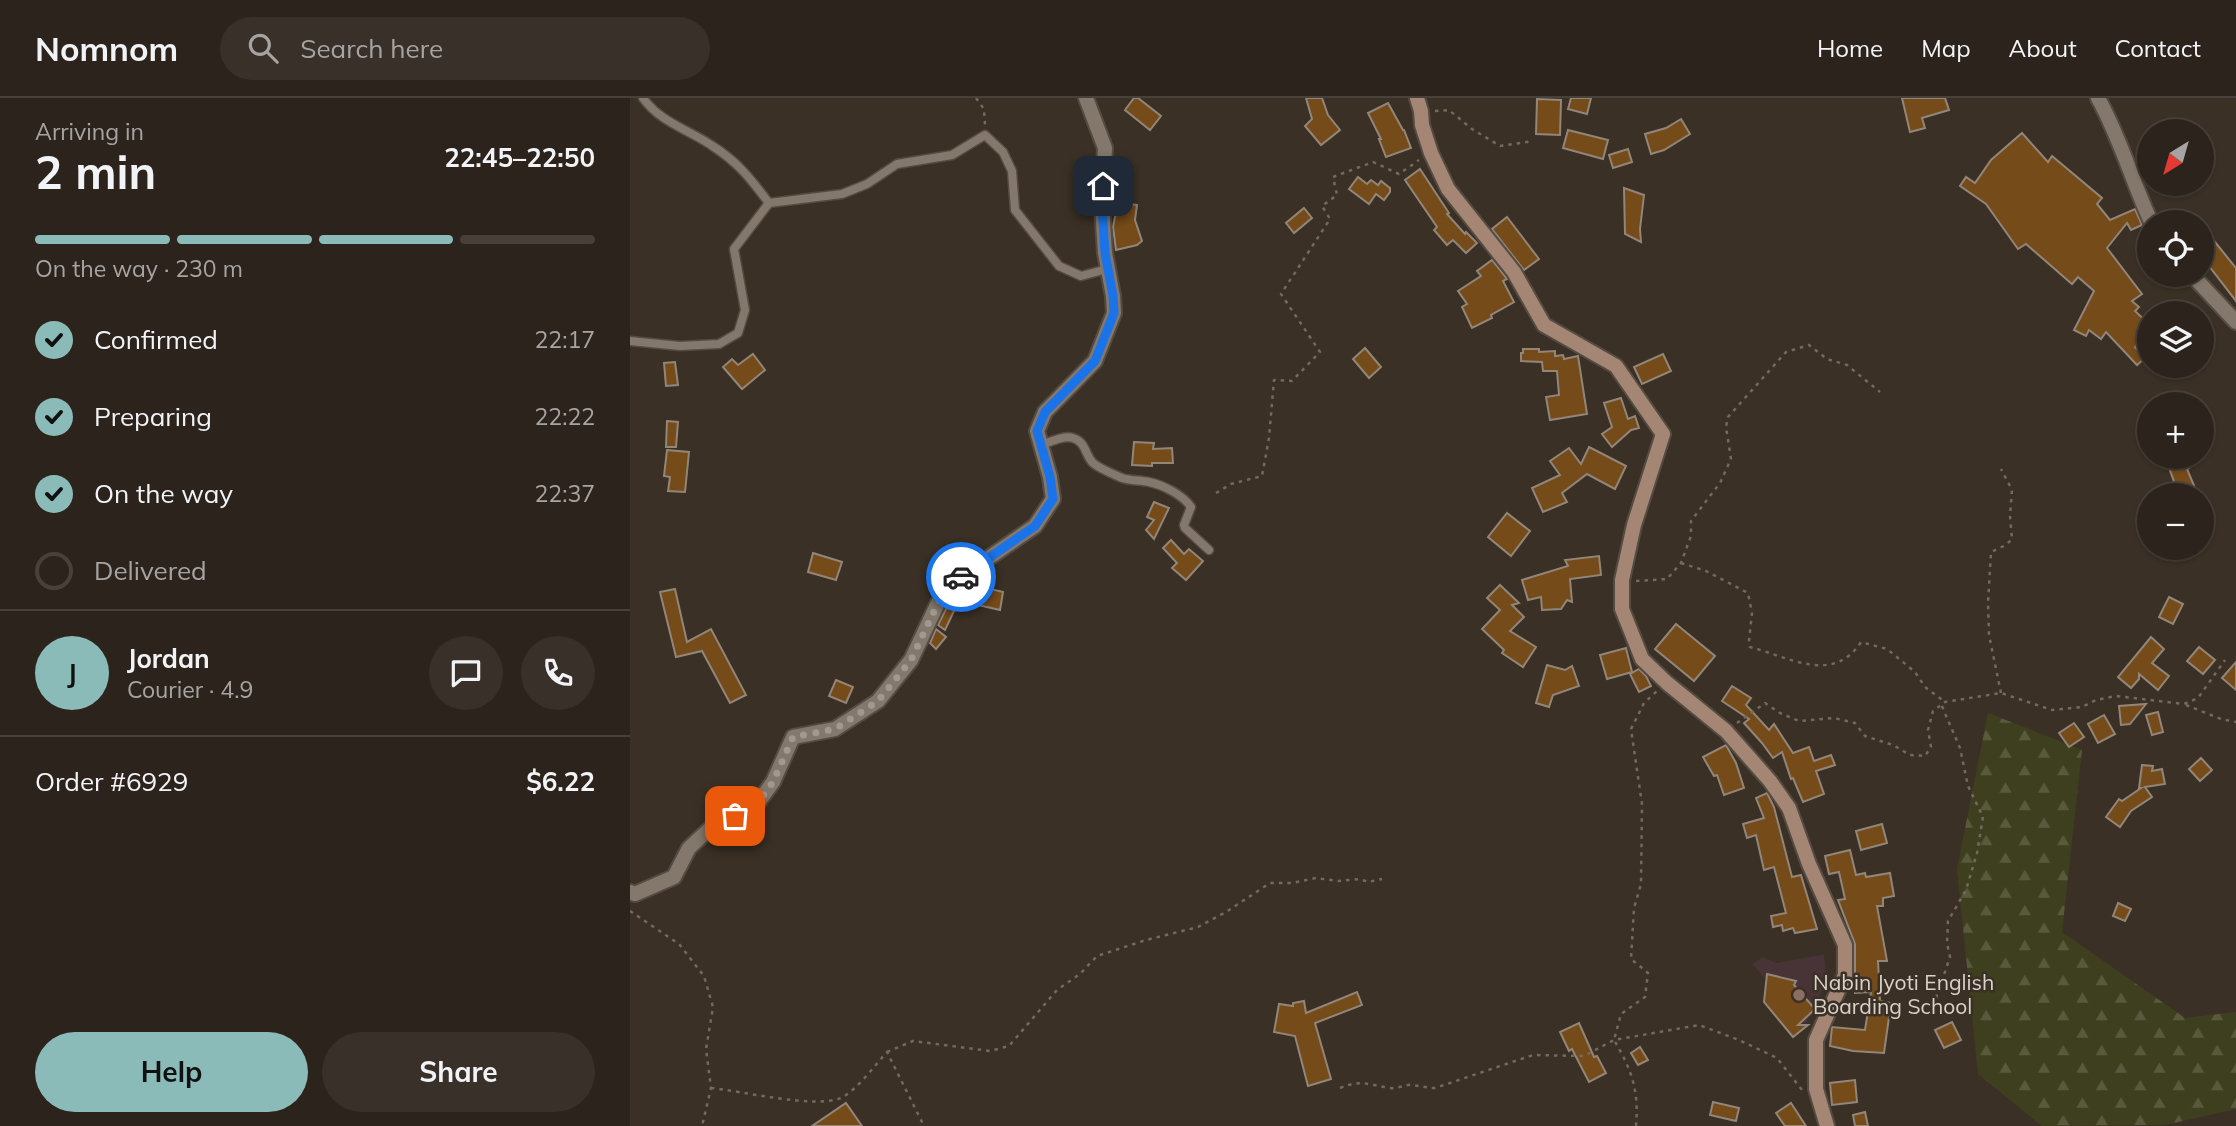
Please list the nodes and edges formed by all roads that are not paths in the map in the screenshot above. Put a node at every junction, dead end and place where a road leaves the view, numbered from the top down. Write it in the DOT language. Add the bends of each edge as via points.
graph roads {
  1 [pos="643,98"];
  2 [pos="1086,98"];
  3 [pos="2098,98"];
  4 [pos="1419,104"];
  5 [pos="769,203"];
  6 [pos="2146,210"];
  7 [pos="1107,269"];
  8 [pos="2203,287"];
  9 [pos="2236,322"];
  10 [pos="630,341"];
  11 [pos="1041,444"];
  12 [pos="1209,550"];
  13 [pos="630,892"];
  14 [pos="1827,1126"];
  1 -- 5 [label="lane" via="674,126 739,165"];
  2 -- 7 [label="street" via="1105,148 1102,206"];
  3 -- 6 [label="street"];
  4 -- 14 [label="main road" via="1431,153 1448,189 1514,272 1544,325 1616,366 1663,434 1634,525 1622,580 1622,609 1642,659 1726,732 1789,808 1845,945 1845,975 1816,1040 1816,1089"];
  5 -- 7 [label="lane" via="842,194 897,164 951,155 985,135 1003,152 1012,172 1015,209 1059,266 1081,276"];
  5 -- 10 [label="lane" via="734,249 745,310 738,333 719,344"];
  7 -- 11 [label="street" via="1114,313 1095,361 1045,412 1037,431"];
  8 -- 9 [label="street"];
  11 -- 12 [label="lane" via="1074,438 1096,465 1126,480 1152,483 1175,493 1191,507 1185,528"];
  11 -- 13 [label="street" via="1053,499 1035,526 945,588 911,660 878,701 835,729 793,737 773,782 752,811 718,821 689,848 674,877 635,894"];
}
